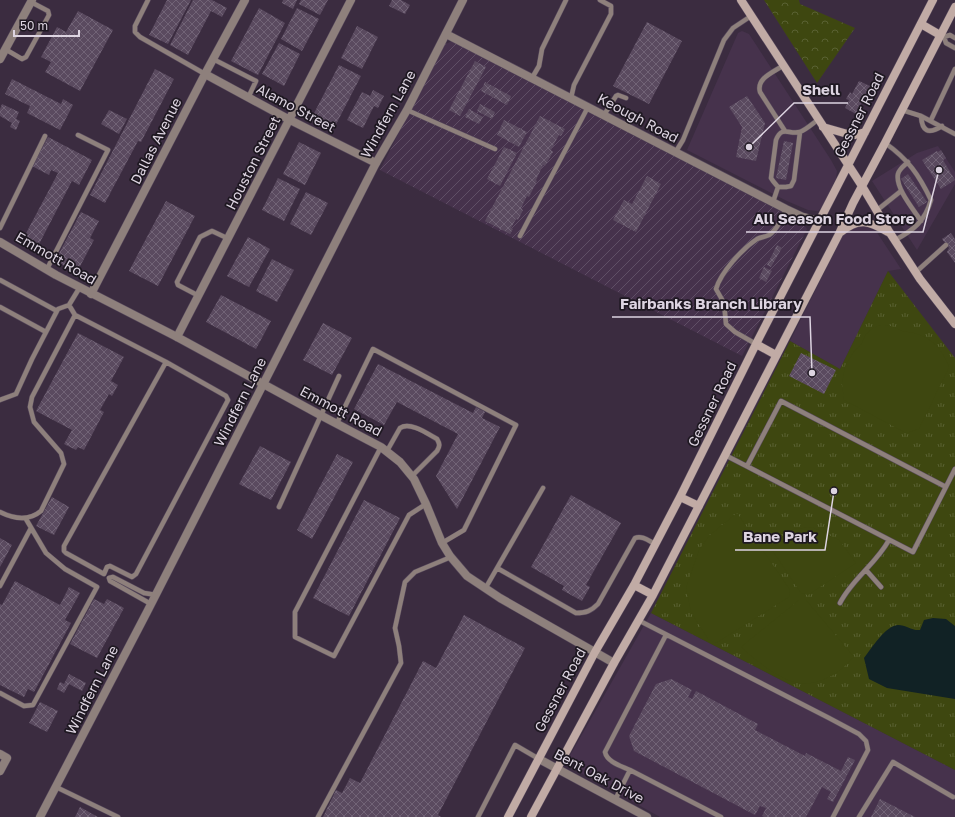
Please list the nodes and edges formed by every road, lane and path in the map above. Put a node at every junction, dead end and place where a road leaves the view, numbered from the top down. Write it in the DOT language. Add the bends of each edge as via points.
graph roads {
  1 [pos="148,0"];
  2 [pos="245,0"];
  3 [pos="351,0"];
  4 [pos="463,0"];
  5 [pos="566,0"];
  6 [pos="600,0"];
  7 [pos="741,0"];
  8 [pos="933,0"];
  9 [pos="31,1"];
  10 [pos="955,7"];
  11 [pos="751,16"];
  12 [pos="921,24"];
  13 [pos="446,34"];
  14 [pos="942,36"];
  15 [pos="955,38"];
  16 [pos="955,48"];
  17 [pos="5,49"];
  18 [pos="0,59"];
  19 [pos="213,59"];
  20 [pos="784,65"];
  21 [pos="954,73"];
  22 [pos="205,74"];
  23 [pos="532,78"];
  24 [pos="248,98"];
  25 [pos="571,98"];
  26 [pos="626,98"];
  27 [pos="588,107"];
  28 [pos="407,110"];
  29 [pos="902,110"];
  30 [pos="604,115"];
  31 [pos="921,116"];
  32 [pos="819,119"];
  33 [pos="290,120"];
  34 [pos="931,120"];
  35 [pos="942,126"];
  36 [pos="824,127"];
  37 [pos="785,131"];
  38 [pos="800,132"];
  39 [pos="865,132"];
  40 [pos="78,134"];
  41 [pos="955,134"];
  42 [pos="45,136"];
  43 [pos="885,143"];
  44 [pos="495,149"];
  45 [pos="675,153"];
  46 [pos="908,162"];
  47 [pos="376,164"];
  48 [pos="848,165"];
  49 [pos="862,186"];
  50 [pos="778,187"];
  51 [pos="901,191"];
  52 [pos="773,202"];
  53 [pos="786,209"];
  54 [pos="876,211"];
  55 [pos="819,221"];
  56 [pos="921,221"];
  57 [pos="0,228"];
  58 [pos="839,234"];
  59 [pos="520,236"];
  60 [pos="892,237"];
  61 [pos="228,239"];
  62 [pos="0,242"];
  63 [pos="946,245"];
  64 [pos="47,269"];
  65 [pos="916,272"];
  66 [pos="0,280"];
  67 [pos="80,287"];
  68 [pos="91,294"];
  69 [pos="199,296"];
  70 [pos="69,305"];
  71 [pos="0,307"];
  72 [pos="57,311"];
  73 [pos="75,315"];
  74 [pos="955,324"];
  75 [pos="46,332"];
  76 [pos="178,337"];
  77 [pos="756,344"];
  78 [pos="776,354"];
  79 [pos="166,362"];
  80 [pos="339,376"];
  81 [pos="264,383"];
  82 [pos="0,400"];
  83 [pos="322,416"];
  84 [pos="337,423"];
  85 [pos="384,449"];
  86 [pos="725,455"];
  87 [pos="747,466"];
  88 [pos="955,469"];
  89 [pos="412,476"];
  90 [pos="946,487"];
  91 [pos="543,488"];
  92 [pos="680,497"];
  93 [pos="426,504"];
  94 [pos="699,506"];
  95 [pos="279,507"];
  96 [pos="0,512"];
  97 [pos="26,519"];
  98 [pos="30,528"];
  99 [pos="889,540"];
  100 [pos="442,543"];
  101 [pos="655,544"];
  102 [pos="450,557"];
  103 [pos="497,568"];
  104 [pos="866,570"];
  105 [pos="104,574"];
  106 [pos="109,578"];
  107 [pos="634,585"];
  108 [pos="0,586"];
  109 [pos="881,587"];
  110 [pos="485,589"];
  111 [pos="156,595"];
  112 [pos="653,595"];
  113 [pos="840,603"];
  114 [pos="151,604"];
  115 [pos="638,620"];
  116 [pos="666,635"];
  117 [pos="595,652"];
  118 [pos="614,663"];
  119 [pos="0,693"];
  120 [pos="0,754"];
  121 [pos="539,759"];
  122 [pos="557,769"];
  123 [pos="630,770"];
  124 [pos="0,771"];
  125 [pos="56,787"];
  126 [pos="953,797"];
  127 [pos="615,800"];
  128 [pos="636,814"];
  129 [pos="40,817"];
  130 [pos="118,817"];
  131 [pos="318,817"];
  132 [pos="478,817"];
  133 [pos="508,817"];
  134 [pos="531,817"];
  135 [pos="647,817"];
  136 [pos="721,817"];
  137 [pos="833,817"];
  138 [pos="859,817"];
  1 -- 22 [label="lane" via="135,26 135,32"];
  2 -- 19 [label="street, Dallas Avenue"];
  3 -- 33 [label="street, Houston Street"];
  4 -- 13 [label="street, Windfern Lane"];
  5 -- 23 [label="lane" via="542,49 539,66"];
  6 -- 25 [label="lane" via="611,6 611,14 574,85"];
  7 -- 11 [label="main road"];
  8 -- 12 [label="main road, Gessner Road"];
  9 -- 17 [label="street"];
  9 -- 17 [label="lane" via="48,11 49,15 26,57 22,58"];
  10 -- 14 [label="main road"];
  11 -- 20 [label="main road"];
  11 -- 45 [label="lane" via="733,28 724,40 683,140"];
  12 -- 14 [label="main road"];
  12 -- 39 [label="main road, Gessner Road"];
  13 -- 23 [label="street, Keough Road"];
  13 -- 28 [label="street, Windfern Lane"];
  14 -- 15 [label="lane" via="950,35"];
  14 -- 16 [label="lane" via="946,43"];
  14 -- 29 [label="main road"];
  17 -- 18 [label="street"];
  19 -- 22 [label="street, Dallas Avenue"];
  19 -- 24 [label="lane" via="256,81"];
  20 -- 32 [label="main road"];
  20 -- 37 [label="lane" via="762,79 759,88"];
  21 -- 34 [label="lane"];
  22 -- 24 [label="street, Alamo Street"];
  22 -- 68 [label="street, Dallas Avenue"];
  23 -- 25 [label="street, Keough Road"];
  24 -- 33 [label="street, Alamo Street"];
  25 -- 27 [label="street, Keough Road"];
  26 -- 30 [label="lane" via="616,96"];
  27 -- 30 [label="street, Keough Road"];
  27 -- 59 [label="lane"];
  28 -- 44 [label="lane"];
  28 -- 47 [label="street, Windfern Lane"];
  29 -- 31 [label="lane"];
  29 -- 43 [label="main road"];
  30 -- 45 [label="street, Keough Road"];
  31 -- 34 [label="lane"];
  31 -- 35 [label="lane" via="922,126 930,131"];
  32 -- 36 [label="main road"];
  32 -- 38 [label="lane"];
  33 -- 47 [label="street, Alamo Street"];
  33 -- 61 [label="street, Houston Street"];
  34 -- 35 [label="lane"];
  35 -- 41 [label="lane"];
  36 -- 39 [label="main road" via="851,135"];
  36 -- 48 [label="main road"];
  37 -- 38 [label="lane"];
  37 -- 50 [label="lane" via="781,132 776,140 771,178"];
  38 -- 50 [label="lane" via="794,180 791,186"];
  39 -- 48 [label="main road, Gessner Road"];
  40 -- 64 [label="lane" via="108,150"];
  42 -- 57 [label="lane"];
  43 -- 46 [label="lane"];
  43 -- 49 [label="main road"];
  45 -- 52 [label="street, Keough Road"];
  46 -- 51 [label="lane" via="898,174"];
  46 -- 56 [label="lane" via="931,200"];
  47 -- 81 [label="street, Windfern Lane"];
  48 -- 49 [label="main road"];
  48 -- 55 [label="main road, Gessner Road"];
  49 -- 54 [label="main road"];
  49 -- 58 [label="main road"];
  50 -- 52 [label="lane"];
  51 -- 54 [label="lane"];
  51 -- 56 [label="lane"];
  52 -- 53 [label="street, Keough Road"];
  53 -- 55 [label="street, Keough Road"];
  53 -- 77 [label="lane" via="770,234 758,238 739,255 718,282 716,289 724,303 726,324"];
  54 -- 60 [label="main road"];
  55 -- 77 [label="main road, Gessner Road"];
  56 -- 60 [label="lane" via="910,232"];
  58 -- 60 [label="main road" via="848,226 861,222 869,223"];
  58 -- 78 [label="main road"];
  60 -- 65 [label="main road"];
  61 -- 69 [label="street, Houston Street"];
  61 -- 69 [label="lane" via="212,231 200,237 177,282"];
  62 -- 64 [label="street, Emmott Road"];
  63 -- 65 [label="lane"];
  64 -- 67 [label="street, Emmott Road"];
  65 -- 74 [label="main road"];
  66 -- 72 [label="lane"];
  67 -- 68 [label="street, Emmott Road"];
  67 -- 70 [label="lane"];
  68 -- 76 [label="street, Emmott Road"];
  69 -- 76 [label="street, Houston Street"];
  70 -- 72 [label="lane" via="58,308"];
  70 -- 73 [label="lane"];
  71 -- 75 [label="lane"];
  72 -- 75 [label="lane"];
  73 -- 79 [label="lane"];
  73 -- 97 [label="lane" via="32,398 30,407 34,422 62,453 64,464 41,511 36,516"];
  75 -- 82 [label="lane" via="16,394"];
  76 -- 81 [label="street, Emmott Road"];
  77 -- 78 [label="main road"];
  77 -- 92 [label="main road, Gessner Road"];
  78 -- 86 [label="main road"];
  79 -- 105 [label="lane" via="64,546 66,553"];
  79 -- 105 [label="lane" via="226,396 228,400 136,574 132,577 110,566"];
  80 -- 83 [label="lane"];
  81 -- 83 [label="street, Emmott Road"];
  81 -- 111 [label="street, Windfern Lane"];
  83 -- 84 [label="street, Emmott Road"];
  83 -- 95 [label="lane"];
  84 -- 85 [label="street, Emmott Road"];
  84 -- 100 [label="lane" via="373,349 516,424 464,530"];
  85 -- 89 [label="street, Emmott Road"];
  85 -- 89 [label="lane" via="403,426 410,426 437,439 440,447"];
  85 -- 93 [label="lane" via="295,612 295,637 334,656 409,515"];
  86 -- 87 [label="lane"];
  86 -- 94 [label="main road"];
  87 -- 90 [label="lane" via="781,401"];
  87 -- 99 [label="lane"];
  88 -- 90 [label="lane"];
  89 -- 93 [label="street, Emmott Road"];
  90 -- 99 [label="lane" via="913,552"];
  91 -- 103 [label="lane"];
  92 -- 94 [label="main road"];
  92 -- 101 [label="main road, Gessner Road"];
  93 -- 100 [label="street, Emmott Road"];
  94 -- 112 [label="main road"];
  96 -- 97 [label="lane"];
  97 -- 98 [label="lane"];
  98 -- 108 [label="lane"];
  98 -- 119 [label="lane" via="46,553 65,569 98,587 33,705 24,706"];
  99 -- 104 [label="lane"];
  100 -- 102 [label="street, Emmott Road"];
  101 -- 103 [label="lane" via="644,538 635,538 598,604 585,613 576,612"];
  101 -- 107 [label="main road, Gessner Road"];
  102 -- 110 [label="street, Emmott Road" via="467,576"];
  102 -- 131 [label="lane" via="415,572 405,582 395,628 401,663"];
  103 -- 110 [label="lane"];
  104 -- 109 [label="lane"];
  104 -- 113 [label="lane" via="845,592"];
  105 -- 106 [label="lane"];
  106 -- 111 [label="lane" via="113,577 144,593"];
  106 -- 114 [label="lane" via="110,581"];
  107 -- 112 [label="main road"];
  107 -- 117 [label="main road, Gessner Road"];
  110 -- 117 [label="street, Emmott Road"];
  111 -- 114 [label="street, Windfern Lane"];
  112 -- 115 [label="main road"];
  114 -- 125 [label="street, Windfern Lane"];
  115 -- 116 [label="lane"];
  115 -- 118 [label="main road"];
  116 -- 123 [label="lane" via="605,752 609,760"];
  116 -- 137 [label="lane" via="859,734 866,741 868,750"];
  117 -- 118 [label="street, Emmott Road"];
  117 -- 121 [label="main road, Gessner Road"];
  118 -- 122 [label="main road"];
  120 -- 124 [label="street" via="7,758"];
  121 -- 122 [label="street, Bent Oak Drive"];
  121 -- 132 [label="lane" via="515,746"];
  121 -- 133 [label="main road, Gessner Road"];
  122 -- 127 [label="street, Bent Oak Drive"];
  122 -- 134 [label="main road"];
  123 -- 127 [label="lane"];
  123 -- 136 [label="lane"];
  125 -- 129 [label="street, Windfern Lane"];
  125 -- 130 [label="lane"];
  126 -- 138 [label="lane" via="893,762"];
  127 -- 128 [label="street, Bent Oak Drive"];
  128 -- 135 [label="street, Bent Oak Drive"];
}
